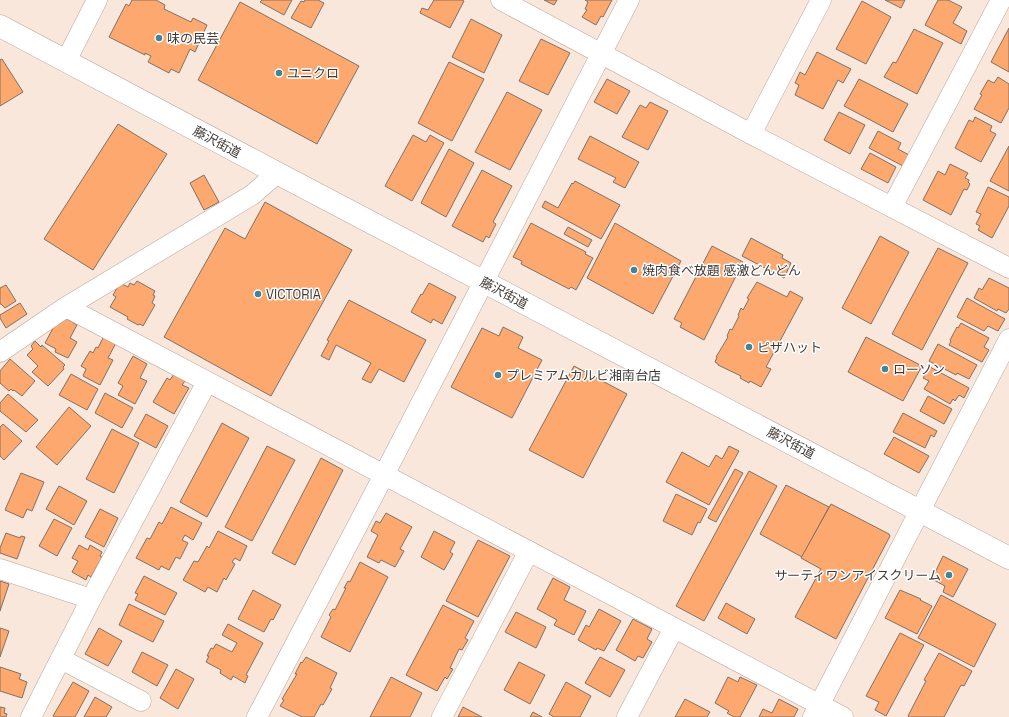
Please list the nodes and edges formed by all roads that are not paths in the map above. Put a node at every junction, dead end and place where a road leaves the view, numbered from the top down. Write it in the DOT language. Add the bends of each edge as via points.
graph roads {
  1 [pos="97,0"];
  2 [pos="500,0"];
  3 [pos="629,0"];
  4 [pos="821,0"];
  5 [pos="1001,0"];
  6 [pos="3,32"];
  7 [pos="601,54"];
  8 [pos="66,61"];
  9 [pos="751,134"];
  10 [pos="277,173"];
  11 [pos="892,207"];
  12 [pos="1009,268"];
  13 [pos="483,282"];
  14 [pos="66,307"];
  15 [pos="1009,340"];
  16 [pos="0,351"];
  17 [pos="207,382"];
  18 [pos="384,475"];
  19 [pos="921,511"];
  20 [pos="529,551"];
  21 [pos="1009,558"];
  22 [pos="0,569"];
  23 [pos="91,599"];
  24 [pos="674,628"];
  25 [pos="61,659"];
  26 [pos="141,701"];
  27 [pos="816,711"];
  28 [pos="31,717"];
  29 [pos="257,717"];
  30 [pos="442,717"];
  31 [pos="627,717"];
  32 [pos="843,717"];
  1 -- 8 [label="street"];
  2 -- 7 [label="street"];
  3 -- 7 [label="street"];
  4 -- 9 [label="street"];
  5 -- 11 [label="street"];
  6 -- 8 [label="highway, 藤沢街道"];
  7 -- 9 [label="street"];
  7 -- 13 [label="street"];
  8 -- 10 [label="highway, 藤沢街道"];
  9 -- 11 [label="street"];
  10 -- 13 [label="highway, 藤沢街道"];
  10 -- 14 [label="street" via="252,195"];
  11 -- 12 [label="street"];
  13 -- 18 [label="street"];
  13 -- 19 [label="highway, 藤沢街道"];
  14 -- 16 [label="street"];
  14 -- 17 [label="street"];
  15 -- 19 [label="street"];
  17 -- 18 [label="street"];
  17 -- 23 [label="street"];
  18 -- 20 [label="street"];
  18 -- 29 [label="street"];
  19 -- 21 [label="highway, 藤沢街道"];
  19 -- 27 [label="street"];
  20 -- 24 [label="street"];
  20 -- 30 [label="street"];
  22 -- 23 [label="street"];
  23 -- 25 [label="street"];
  24 -- 27 [label="street"];
  24 -- 31 [label="street"];
  25 -- 26 [label="street"];
  25 -- 28 [label="street"];
  27 -- 32 [label="street"];
}
